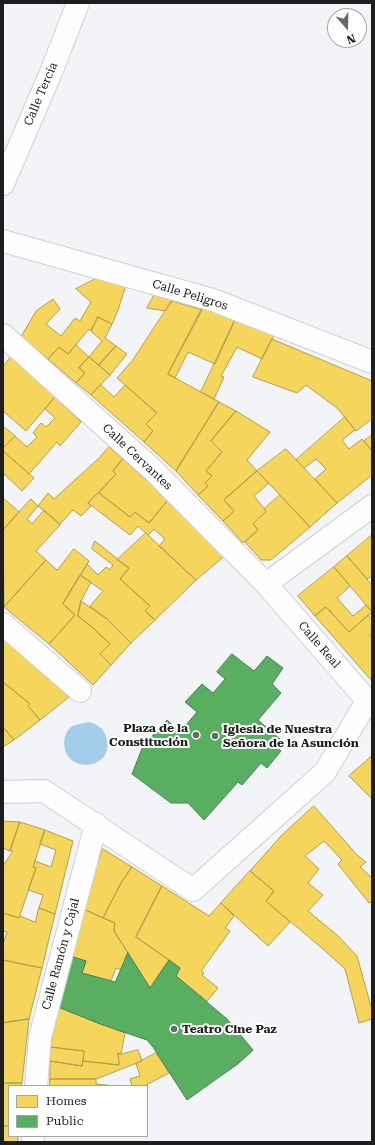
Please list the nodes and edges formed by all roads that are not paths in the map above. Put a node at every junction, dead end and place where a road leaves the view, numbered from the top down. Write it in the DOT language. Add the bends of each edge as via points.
graph roads {
  1 [pos="78,3"];
  2 [pos="3,184"];
  3 [pos="3,241"];
  4 [pos="3,335"];
  5 [pos="372,362"];
  6 [pos="372,506"];
  7 [pos="266,584"];
  8 [pos="3,624"];
  9 [pos="80,691"];
  10 [pos="370,704"];
  11 [pos="3,792"];
  12 [pos="96,824"];
  13 [pos="36,1085"];
  1 -- 2 [label="street, Calle Tercia"];
  3 -- 5 [label="street, Calle Peligros" via="213,300"];
  4 -- 7 [label="street, Calle Cervantes" via="153,470"];
  6 -- 7 [label="street"];
  7 -- 10 [label="street, Calle Real"];
  8 -- 9 [label="street"];
  10 -- 12 [label="street" via="325,772 193,890"];
  11 -- 12 [label="street" via="44,791"];
  12 -- 13 [label="street, Calle Ramón y Cajal" via="40,1037"];
}
